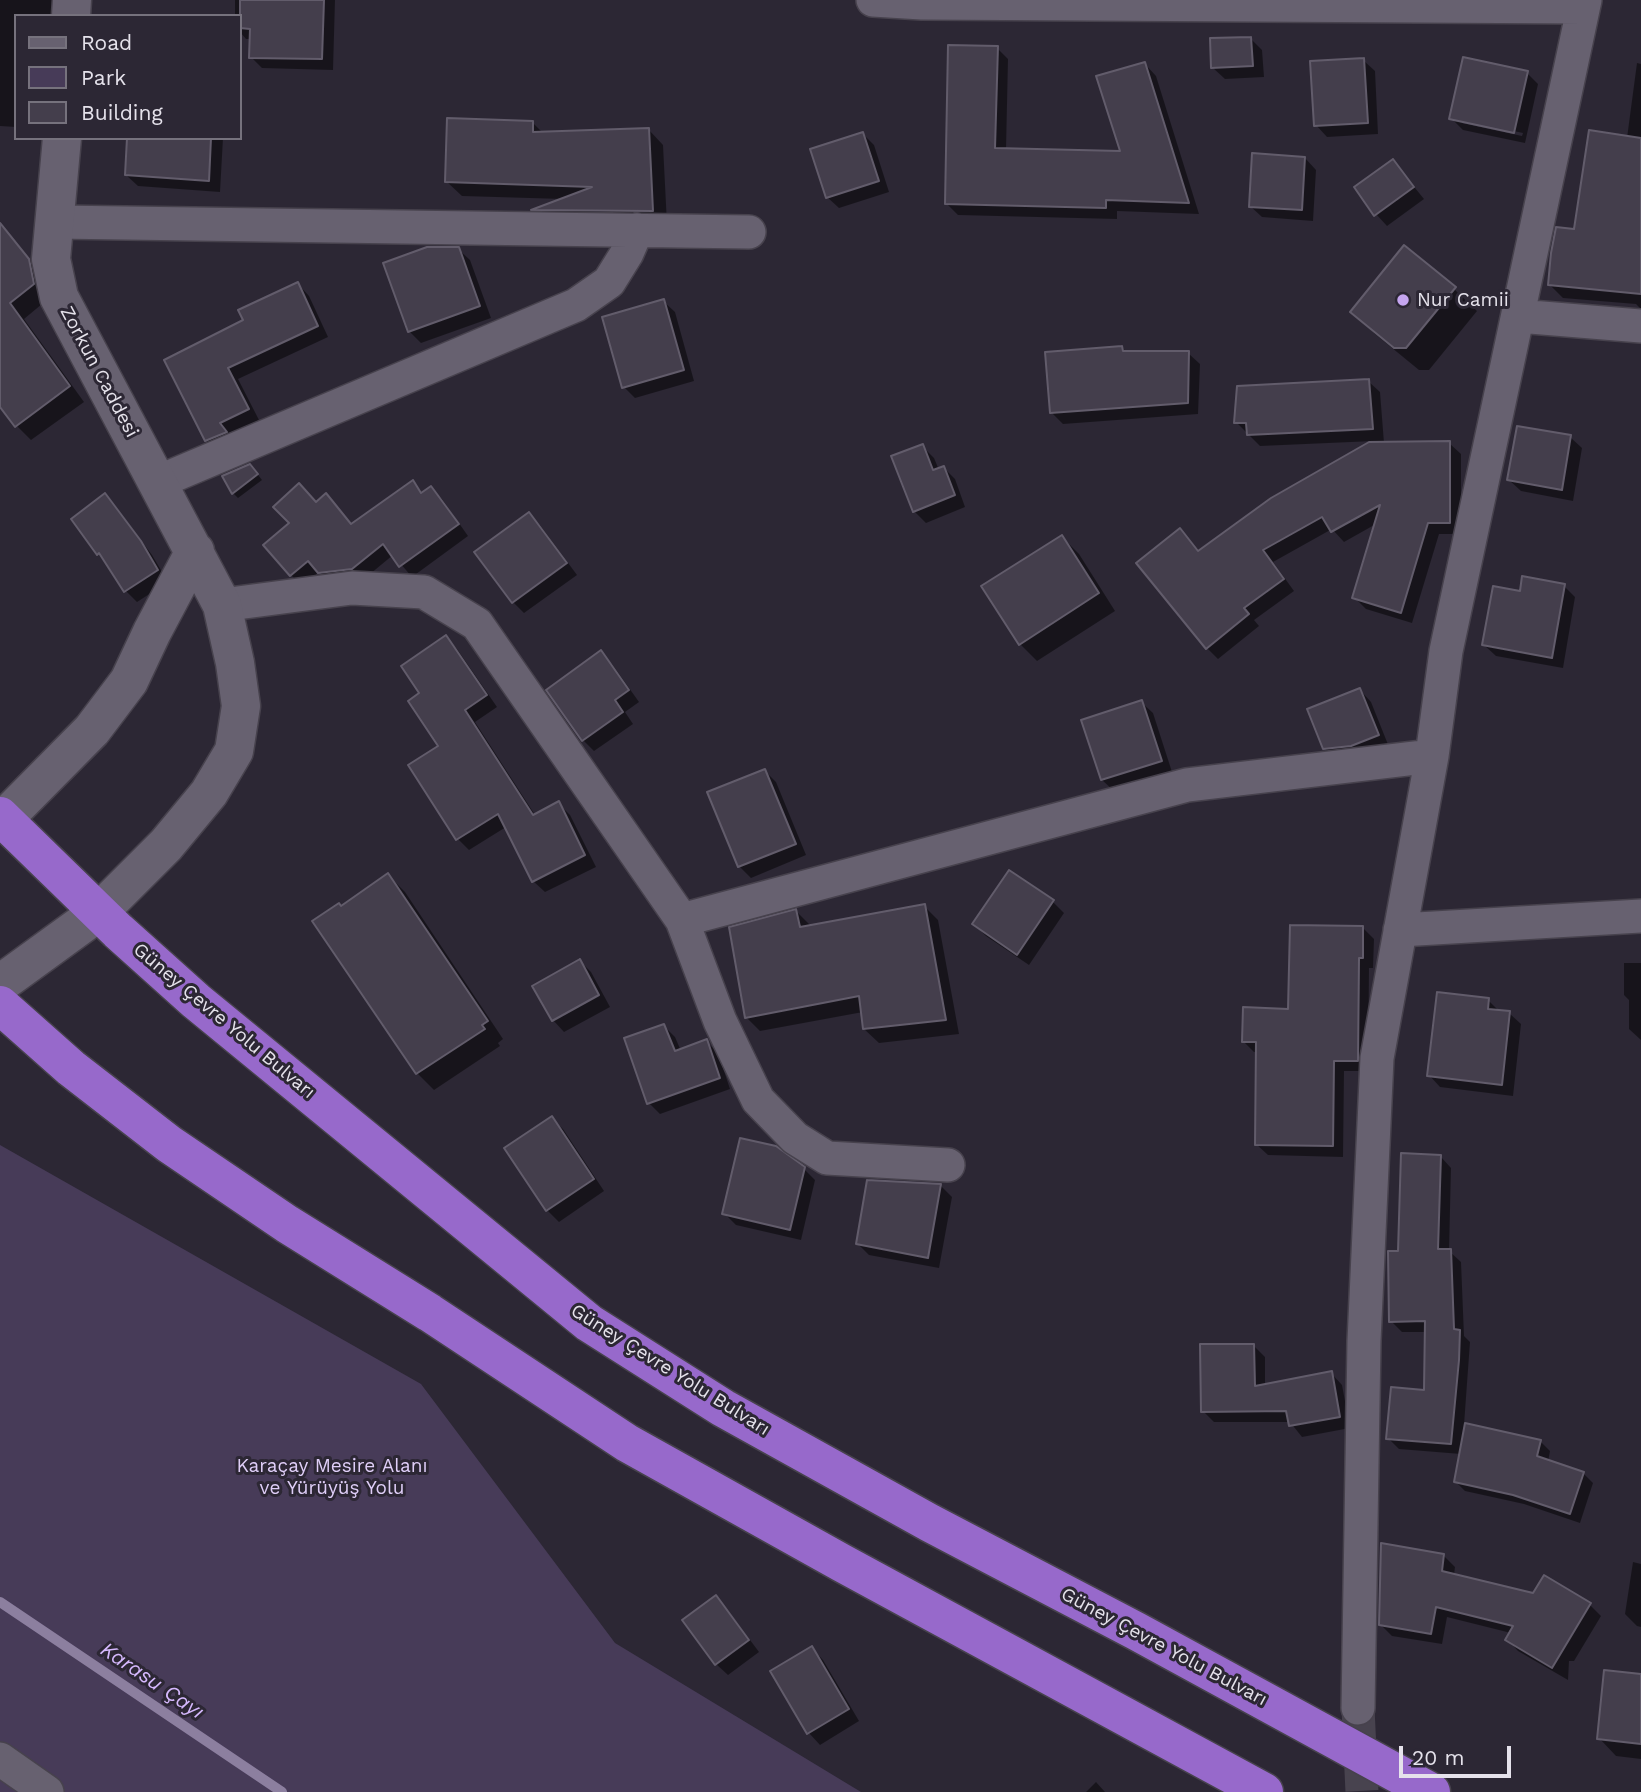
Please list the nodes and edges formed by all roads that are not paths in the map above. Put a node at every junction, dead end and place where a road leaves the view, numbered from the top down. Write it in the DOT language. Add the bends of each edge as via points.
graph roads {
  1 [pos="873,0"];
  2 [pos="1584,4"];
  3 [pos="62,140"];
  4 [pos="56,222"];
  5 [pos="637,230"];
  6 [pos="749,232"];
  7 [pos="1518,316"];
  8 [pos="1641,326"];
  9 [pos="158,482"];
  10 [pos="195,551"];
  11 [pos="222,605"];
  12 [pos="1432,755"];
  13 [pos="1,820"];
  14 [pos="99,912"];
  15 [pos="1641,916"];
  16 [pos="682,920"];
  17 [pos="1400,930"];
  18 [pos="0,984"];
  19 [pos="0,1006"];
  20 [pos="948,1165"];
  21 [pos="1358,1708"];
  22 [pos="0,1759"];
  23 [pos="47,1792"];
  24 [pos="1264,1792"];
  25 [pos="1431,1792"];
  1 -- 2 [label="street"];
  2 -- 7 [label="street"];
  3 -- 4 [label="street, Zorkun Caddesi"];
  4 -- 5 [label="street"];
  4 -- 9 [label="street, Zorkun Caddesi" via="51,259 59,298"];
  5 -- 6 [label="street"];
  5 -- 9 [label="street" via="609,282 576,305"];
  7 -- 8 [label="street"];
  7 -- 12 [label="street" via="1446,651"];
  9 -- 10 [label="street, Zorkun Caddesi"];
  10 -- 11 [label="street, Zorkun Caddesi"];
  10 -- 13 [label="street" via="129,681 92,730"];
  11 -- 14 [label="street, Zorkun Caddesi" via="241,706 234,751 209,793 166,845"];
  11 -- 16 [label="street" via="352,588 424,592 477,624"];
  12 -- 16 [label="street" via="1187,785"];
  12 -- 17 [label="street"];
  13 -- 14 [label="highway, Güney Çevre Yolu Bulvarı"];
  14 -- 18 [label="street, Zorkun Caddesi"];
  14 -- 25 [label="highway, Güney Çevre Yolu Bulvarı" via="196,1001 589,1323 723,1408"];
  15 -- 17 [label="street"];
  16 -- 20 [label="street" via="720,1021 758,1100 795,1138 827,1158"];
  17 -- 21 [label="street" via="1377,1058 1364,1341"];
  19 -- 24 [label="highway" via="169,1144 627,1443"];
  22 -- 23 [label="street"];
}
